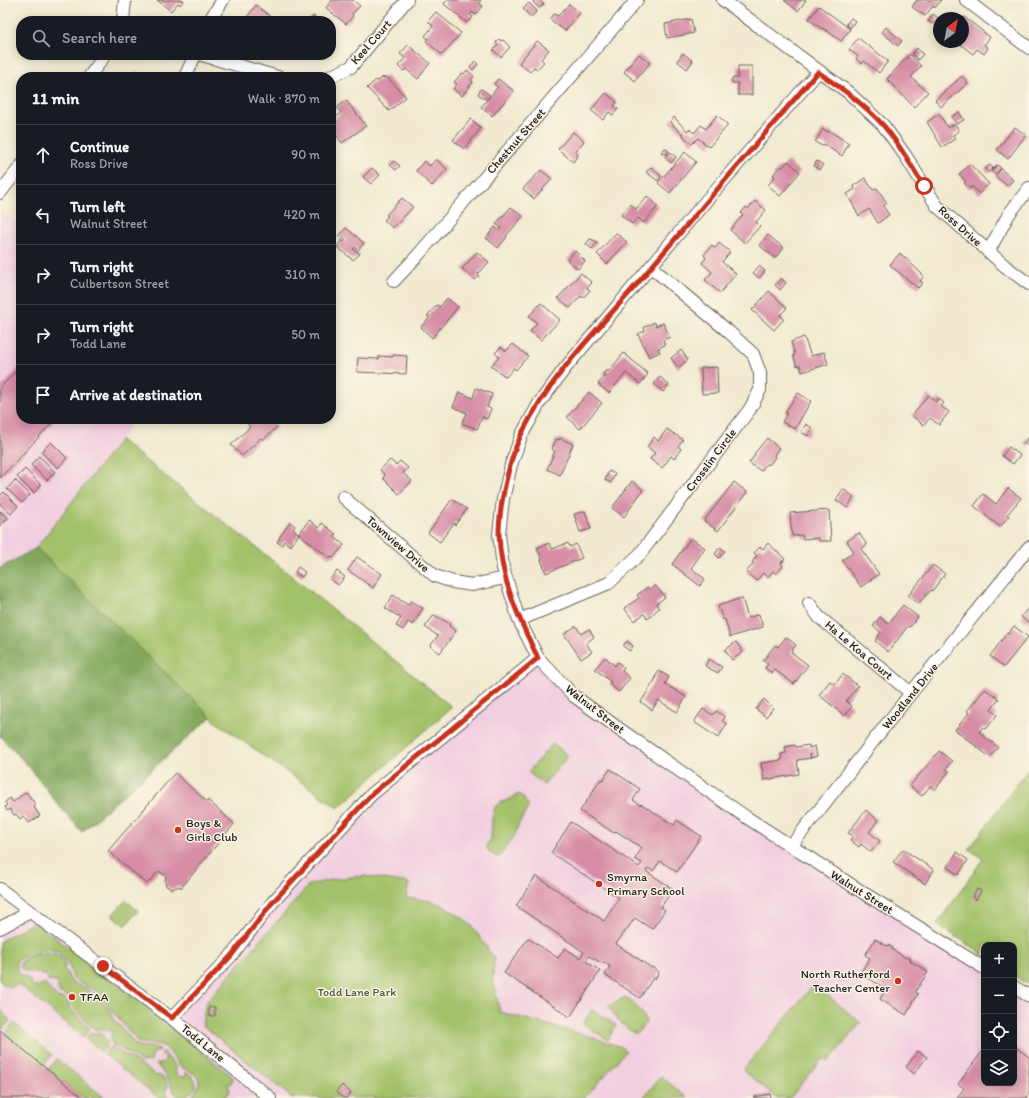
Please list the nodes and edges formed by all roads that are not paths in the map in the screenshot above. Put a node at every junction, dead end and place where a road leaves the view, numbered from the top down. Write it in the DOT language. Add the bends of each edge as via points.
graph roads {
  1 [pos="125,0"];
  2 [pos="223,0"];
  3 [pos="407,0"];
  4 [pos="638,0"];
  5 [pos="723,0"];
  6 [pos="966,0"];
  7 [pos="123,16"];
  8 [pos="212,16"];
  9 [pos="1029,48"];
  10 [pos="101,60"];
  11 [pos="192,60"];
  12 [pos="219,60"];
  13 [pos="93,72"];
  14 [pos="187,72"];
  15 [pos="261,72"];
  16 [pos="818,72"];
  17 [pos="336,74"];
  18 [pos="16,172"];
  19 [pos="1029,188"];
  20 [pos="0,193"];
  21 [pos="988,252"];
  22 [pos="651,267"];
  23 [pos="394,281"];
  24 [pos="1029,284"];
  25 [pos="343,497"];
  26 [pos="1029,547"];
  27 [pos="505,578"];
  28 [pos="809,604"];
  29 [pos="519,620"];
  30 [pos="538,658"];
  31 [pos="911,693"];
  32 [pos="791,846"];
  33 [pos="0,889"];
  34 [pos="30,912"];
  35 [pos="0,928"];
  36 [pos="981,966"];
  37 [pos="1017,989"];
  38 [pos="1029,996"];
  39 [pos="172,1018"];
  40 [pos="270,1098"];
  1 -- 7 [label="street"];
  2 -- 8 [label="street"];
  3 -- 17 [label="street, Keel Court" via="351,67"];
  4 -- 23 [label="street, Chestnut Street"];
  5 -- 16 [label="street, Ross Drive"];
  6 -- 9 [label="street"];
  10 -- 13 [label="street"];
  11 -- 14 [label="street"];
  12 -- 15 [label="street"];
  16 -- 21 [label="street, Ross Drive" via="849,93 883,125 936,206"];
  16 -- 22 [label="street, Walnut Street"];
  18 -- 20 [label="street"];
  19 -- 21 [label="street" via="1009,214"];
  21 -- 24 [label="street, Ross Drive"];
  22 -- 27 [label="street, Walnut Street" via="566,367 540,402 521,436 502,498 499,534"];
  22 -- 29 [label="street, Crosslin Circle" via="753,354 760,373 760,390 750,409 635,559 609,583"];
  25 -- 27 [label="street, Townview Drive" via="435,576 472,585"];
  26 -- 31 [label="street, Woodland Drive"];
  27 -- 29 [label="street, Walnut Street"];
  28 -- 31 [label="street, Ha Le Koa Court" via="819,617"];
  29 -- 30 [label="street, Walnut Street"];
  30 -- 32 [label="street, Walnut Street" via="574,696"];
  30 -- 39 [label="street" via="372,794 272,903 231,956"];
  31 -- 32 [label="street, Woodland Drive"];
  32 -- 36 [label="street, Walnut Street"];
  33 -- 34 [label="street, Todd Lane"];
  34 -- 35 [label="street"];
  34 -- 39 [label="street, Todd Lane"];
  37 -- 38 [label="street"];
  39 -- 40 [label="street, Todd Lane"];
}
